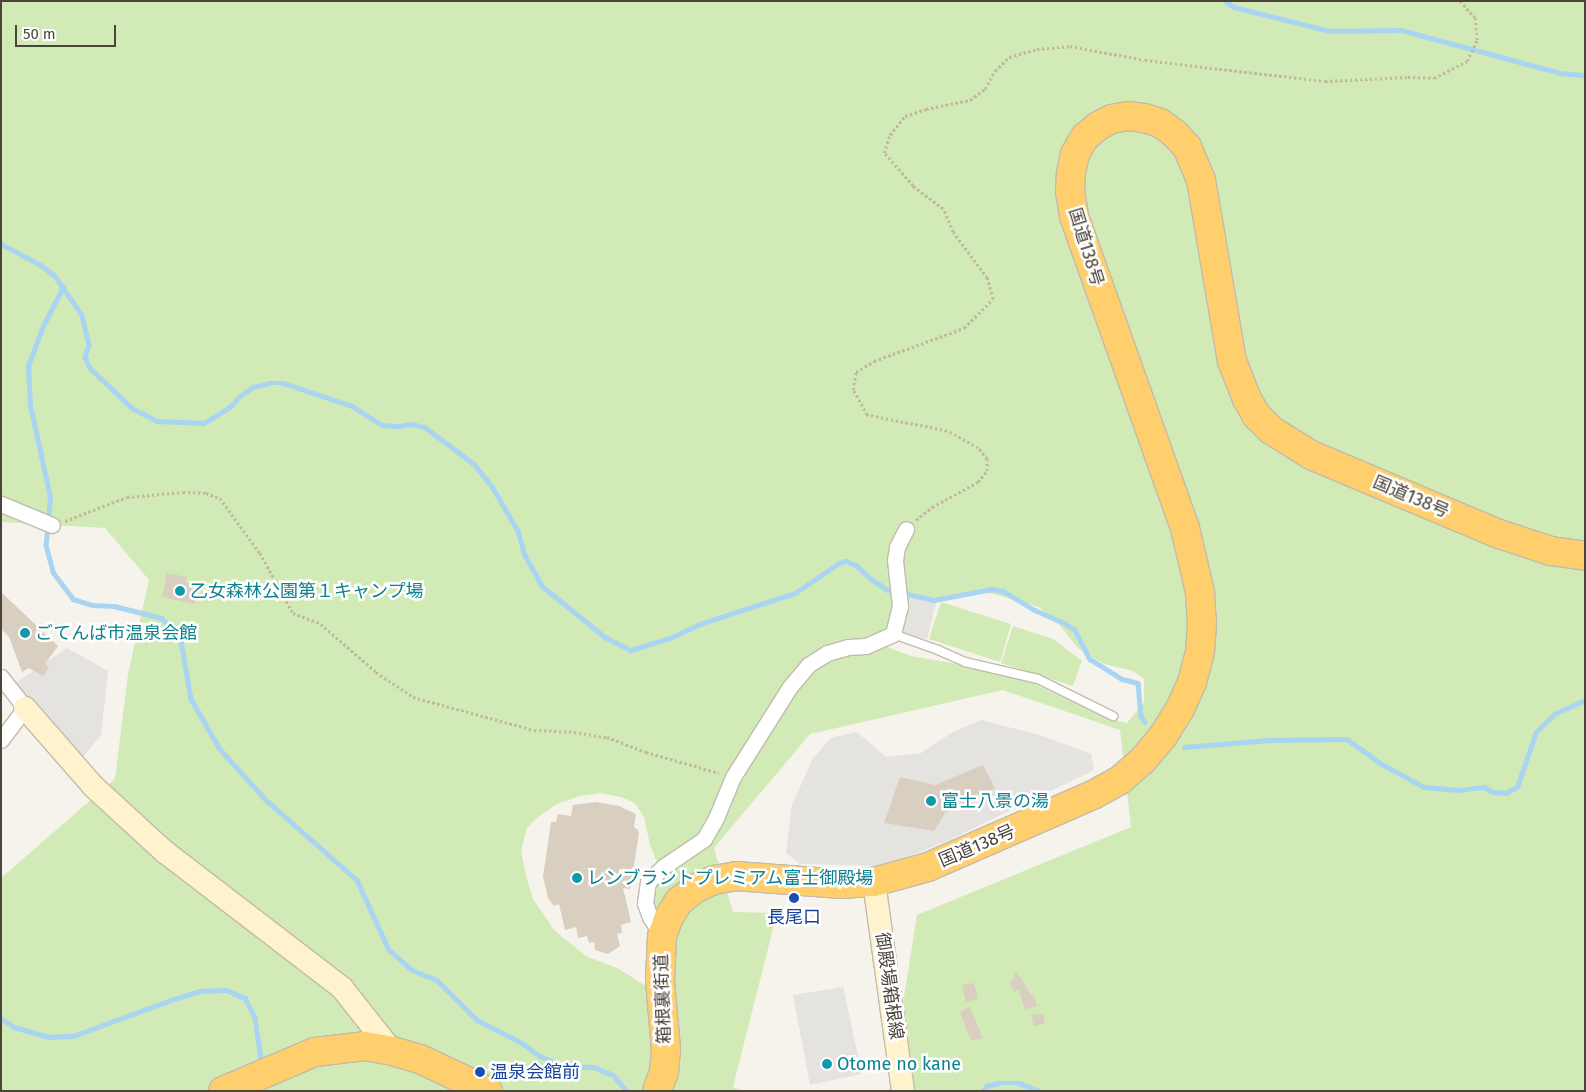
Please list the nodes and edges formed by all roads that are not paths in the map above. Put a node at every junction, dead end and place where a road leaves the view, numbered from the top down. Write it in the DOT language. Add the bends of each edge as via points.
graph roads {
  1 [pos="1,504"];
  2 [pos="52,525"];
  3 [pos="906,529"];
  4 [pos="1585,556"];
  5 [pos="893,634"];
  6 [pos="1,677"];
  7 [pos="25,708"];
  8 [pos="1113,716"];
  9 [pos="1,740"];
  10 [pos="874,882"];
  11 [pos="662,936"];
  12 [pos="392,1050"];
  13 [pos="233,1086"];
  14 [pos="488,1091"];
  15 [pos="657,1091"];
  16 [pos="903,1091"];
  1 -- 2 [label="street"];
  3 -- 5 [label="street" via="895,560 899,601"];
  4 -- 10 [label="highway, 国道138号" via="1551,551 1499,534 1311,455 1271,430 1247,399 1232,361 1207,209 1196,163 1175,134 1160,123 1128,116 1112,118 1085,138 1075,154 1070,191 1084,247 1194,561 1202,622 1200,652 1192,682 1163,736 1120,780 1093,795 928,867"];
  5 -- 8 [label="lane" via="965,662 1038,679"];
  5 -- 11 [label="street" via="866,646 827,653 808,665 777,706 733,777 704,839 648,882 646,903 650,917"];
  6 -- 7 [label="street"];
  7 -- 9 [label="street"];
  7 -- 12 [label="street" via="94,787 165,852 342,988"];
  10 -- 11 [label="highway, 箱根裏街道" via="842,884 736,876 714,880 679,901"];
  10 -- 16 [label="street, 御殿場箱根線"];
  11 -- 15 [label="highway, 箱根裏街道" via="660,980 666,1049 664,1072"];
  12 -- 13 [label="highway" via="365,1046 315,1052"];
  12 -- 14 [label="highway"];
}
